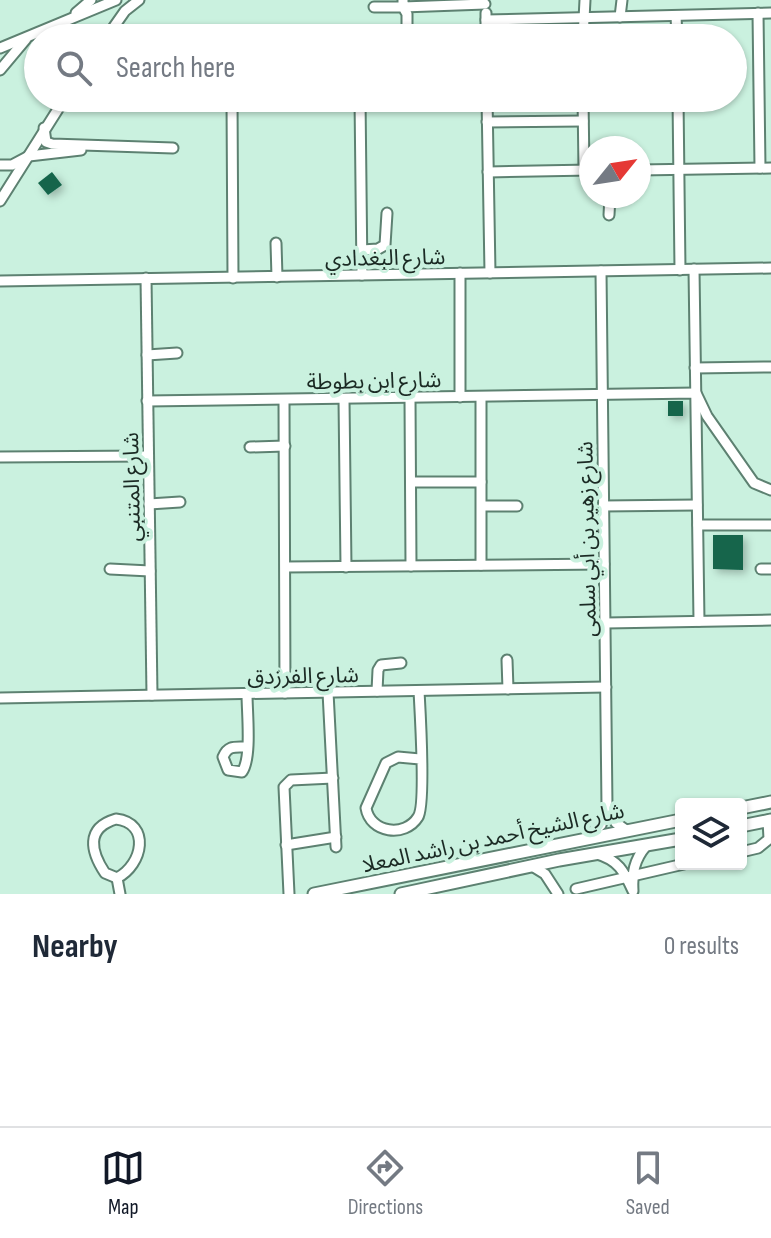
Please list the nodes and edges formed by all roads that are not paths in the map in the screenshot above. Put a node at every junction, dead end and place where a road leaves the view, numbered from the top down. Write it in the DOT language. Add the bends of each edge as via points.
graph roads {
  1 [pos="91,0"];
  2 [pos="116,0"];
  3 [pos="139,0"];
  4 [pos="585,0"];
  5 [pos="622,0"];
  6 [pos="485,2"];
  7 [pos="403,3"];
  8 [pos="374,7"];
  9 [pos="758,13"];
  10 [pos="771,13"];
  11 [pos="676,16"];
  12 [pos="620,17"];
  13 [pos="584,18"];
  14 [pos="486,20"];
  15 [pos="63,22"];
  16 [pos="58,24"];
  17 [pos="116,24"];
  18 [pos="407,24"];
  19 [pos="486,24"];
  20 [pos="584,24"];
  21 [pos="676,24"];
  22 [pos="24,39"];
  23 [pos="24,42"];
  24 [pos="0,48"];
  25 [pos="0,70"];
  26 [pos="55,112"];
  27 [pos="232,112"];
  28 [pos="360,112"];
  29 [pos="487,112"];
  30 [pos="583,112"];
  31 [pos="678,112"];
  32 [pos="583,121"];
  33 [pos="487,122"];
  34 [pos="44,128"];
  35 [pos="584,136"];
  36 [pos="108,146"];
  37 [pos="173,148"];
  38 [pos="29,156"];
  39 [pos="0,165"];
  40 [pos="760,168"];
  41 [pos="771,168"];
  42 [pos="680,169"];
  43 [pos="579,170"];
  44 [pos="651,170"];
  45 [pos="488,172"];
  46 [pos="0,201"];
  47 [pos="609,208"];
  48 [pos="387,213"];
  49 [pos="609,215"];
  50 [pos="276,243"];
  51 [pos="362,250"];
  52 [pos="771,268"];
  53 [pos="694,269"];
  54 [pos="680,270"];
  55 [pos="601,271"];
  56 [pos="460,273"];
  57 [pos="490,273"];
  58 [pos="362,275"];
  59 [pos="277,277"];
  60 [pos="146,278"];
  61 [pos="233,278"];
  62 [pos="0,281"];
  63 [pos="177,353"];
  64 [pos="147,355"];
  65 [pos="771,367"];
  66 [pos="695,368"];
  67 [pos="696,393"];
  68 [pos="602,396"];
  69 [pos="460,397"];
  70 [pos="481,397"];
  71 [pos="410,398"];
  72 [pos="344,399"];
  73 [pos="284,400"];
  74 [pos="147,401"];
  75 [pos="285,446"];
  76 [pos="250,447"];
  77 [pos="148,456"];
  78 [pos="0,457"];
  79 [pos="411,482"];
  80 [pos="481,482"];
  81 [pos="771,490"];
  82 [pos="180,502"];
  83 [pos="149,504"];
  84 [pos="697,505"];
  85 [pos="482,506"];
  86 [pos="517,506"];
  87 [pos="603,506"];
  88 [pos="698,525"];
  89 [pos="771,525"];
  90 [pos="604,564"];
  91 [pos="481,565"];
  92 [pos="411,566"];
  93 [pos="286,567"];
  94 [pos="346,567"];
  95 [pos="110,569"];
  96 [pos="150,571"];
  97 [pos="771,620"];
  98 [pos="699,621"];
  99 [pos="606,623"];
  100 [pos="507,660"];
  101 [pos="401,663"];
  102 [pos="606,687"];
  103 [pos="508,689"];
  104 [pos="377,691"];
  105 [pos="419,691"];
  106 [pos="328,692"];
  107 [pos="285,693"];
  108 [pos="247,694"];
  109 [pos="152,695"];
  110 [pos="0,698"];
  111 [pos="247,747"];
  112 [pos="420,759"];
  113 [pos="333,778"];
  114 [pos="771,802"];
  115 [pos="607,807"];
  116 [pos="747,807"];
  117 [pos="770,820"];
  118 [pos="675,821"];
  119 [pos="747,825"];
  120 [pos="626,830"];
  121 [pos="587,838"];
  122 [pos="675,840"];
  123 [pos="286,845"];
  124 [pos="646,846"];
  125 [pos="747,850"];
  126 [pos="597,854"];
  127 [pos="559,860"];
  128 [pos="532,866"];
  129 [pos="675,866"];
  130 [pos="629,876"];
  131 [pos="117,878"];
  132 [pos="551,882"];
  133 [pos="576,889"];
  134 [pos="634,892"];
  135 [pos="120,894"];
  136 [pos="289,894"];
  137 [pos="314,894"];
  138 [pos="401,894"];
  139 [pos="558,894"];
  1 -- 15 [label="street"];
  2 -- 15 [label="street"];
  3 -- 17 [label="street"];
  4 -- 13 [label="street"];
  5 -- 12 [label="street"];
  6 -- 7 [label="street"];
  6 -- 14 [label="street"];
  7 -- 8 [label="street"];
  7 -- 18 [label="street"];
  9 -- 10 [label="street"];
  9 -- 11 [label="street"];
  9 -- 40 [label="street"];
  11 -- 12 [label="street"];
  11 -- 21 [label="street"];
  12 -- 13 [label="street"];
  13 -- 14 [label="street"];
  13 -- 20 [label="street"];
  14 -- 19 [label="street"];
  15 -- 16 [label="street"];
  22 -- 24 [label="street"];
  23 -- 25 [label="street"];
  26 -- 34 [label="street"];
  27 -- 61 [label="street"];
  28 -- 51 [label="street"];
  29 -- 33 [label="street"];
  30 -- 32 [label="street"];
  31 -- 42 [label="street"];
  32 -- 33 [label="street"];
  32 -- 35 [label="street"];
  33 -- 45 [label="street"];
  34 -- 36 [label="street" via="46,142 52,144"];
  34 -- 38 [label="street"];
  36 -- 37 [label="street"];
  36 -- 38 [label="street"];
  38 -- 39 [label="street"];
  38 -- 46 [label="street"];
  40 -- 41 [label="street"];
  40 -- 42 [label="street"];
  42 -- 44 [label="street"];
  42 -- 54 [label="street"];
  43 -- 45 [label="street"];
  45 -- 57 [label="street"];
  47 -- 49 [label="street"];
  48 -- 51 [label="street" via="385,245"];
  50 -- 59 [label="street"];
  51 -- 58 [label="street"];
  52 -- 53 [label="street, شارع البغدادي"];
  53 -- 54 [label="street, شارع البغدادي"];
  53 -- 66 [label="street"];
  54 -- 55 [label="street, شارع البغدادي"];
  55 -- 57 [label="street, شارع البغدادي"];
  55 -- 68 [label="street, شارع زهير بن أبي سلمى"];
  56 -- 57 [label="street, شارع البغدادي"];
  56 -- 58 [label="street, شارع البغدادي"];
  56 -- 69 [label="street"];
  58 -- 59 [label="street, شارع البغدادي"];
  59 -- 61 [label="street, شارع البغدادي"];
  60 -- 61 [label="street, شارع البغدادي"];
  60 -- 62 [label="street, شارع البغدادي"];
  60 -- 64 [label="street, شارع المتنبي"];
  63 -- 64 [label="street"];
  64 -- 74 [label="street, شارع المتنبي"];
  65 -- 66 [label="street"];
  66 -- 67 [label="street"];
  67 -- 68 [label="street, شارع ابن بطوطة"];
  67 -- 81 [label="street" via="754,483"];
  67 -- 84 [label="street"];
  68 -- 70 [label="street, شارع ابن بطوطة"];
  68 -- 87 [label="street, شارع زهير بن أبي سلمى"];
  69 -- 70 [label="street, شارع ابن بطوطة"];
  69 -- 71 [label="street, شارع ابن بطوطة"];
  70 -- 80 [label="street"];
  71 -- 72 [label="street, شارع ابن بطوطة"];
  71 -- 79 [label="street"];
  72 -- 73 [label="street, شارع ابن بطوطة"];
  72 -- 94 [label="street"];
  73 -- 74 [label="street, شارع ابن بطوطة"];
  73 -- 75 [label="street"];
  74 -- 77 [label="street, شارع المتنبي"];
  75 -- 76 [label="street"];
  75 -- 93 [label="street"];
  77 -- 78 [label="street"];
  77 -- 83 [label="street, شارع المتنبي"];
  79 -- 80 [label="street"];
  79 -- 92 [label="street"];
  80 -- 85 [label="street"];
  82 -- 83 [label="street"];
  83 -- 96 [label="street, شارع المتنبي"];
  84 -- 87 [label="street"];
  84 -- 88 [label="street"];
  85 -- 86 [label="street"];
  85 -- 91 [label="street"];
  87 -- 90 [label="street, شارع زهير بن أبي سلمى"];
  88 -- 89 [label="street"];
  88 -- 98 [label="street"];
  90 -- 91 [label="street"];
  90 -- 99 [label="street, شارع زهير بن أبي سلمى"];
  91 -- 92 [label="street"];
  92 -- 94 [label="street"];
  93 -- 94 [label="street"];
  93 -- 107 [label="street"];
  95 -- 96 [label="street"];
  96 -- 109 [label="street, شارع المتنبي"];
  97 -- 98 [label="street"];
  98 -- 99 [label="street"];
  99 -- 102 [label="street, شارع زهير بن أبي سلمى"];
  100 -- 103 [label="street"];
  101 -- 104 [label="street" via="381,665"];
  102 -- 103 [label="street, شارع الفرزدق"];
  102 -- 115 [label="street, شارع زهير بن أبي سلمى"];
  103 -- 105 [label="street, شارع الفرزدق"];
  104 -- 105 [label="street, شارع الفرزدق"];
  104 -- 106 [label="street, شارع الفرزدق"];
  105 -- 112 [label="street"];
  106 -- 107 [label="street, شارع الفرزدق"];
  106 -- 113 [label="street"];
  107 -- 108 [label="street, شارع الفرزدق"];
  108 -- 109 [label="street, شارع الفرزدق"];
  108 -- 111 [label="street"];
  109 -- 110 [label="street, شارع الفرزدق"];
  112 -- 112 [label="street" via="418,817 401,829 378,828 366,808 386,763 398,757"];
  113 -- 123 [label="street" via="291,780 284,787"];
  113 -- 123 [label="street" via="336,842"];
  114 -- 116 [label="main road"];
  115 -- 120 [label="street"];
  115 -- 121 [label="street" via="601,825"];
  117 -- 119 [label="main road"];
  117 -- 125 [label="street" via="769,839"];
  118 -- 120 [label="main road, شارع الشيخ أحمد بن راشد المعلا"];
  120 -- 121 [label="main road, شارع الشيخ أحمد بن راشد المعلا"];
  121 -- 137 [label="main road, شارع الشيخ أحمد بن راشد المعلا"];
  122 -- 124 [label="main road, شارع الشيخ أحمد بن راشد المعلا"];
  123 -- 136 [label="street"];
  124 -- 126 [label="main road, شارع الشيخ أحمد بن راشد المعلا"];
  124 -- 130 [label="street"];
  126 -- 127 [label="main road, شارع الشيخ أحمد بن راشد المعلا"];
  126 -- 130 [label="street" via="612,858"];
  127 -- 128 [label="main road, شارع الشيخ أحمد بن راشد المعلا"];
  127 -- 132 [label="street"];
  128 -- 132 [label="street"];
  128 -- 138 [label="main road, شارع الشيخ أحمد بن راشد المعلا"];
  129 -- 130 [label="street"];
  130 -- 133 [label="street"];
  130 -- 134 [label="street"];
  131 -- 131 [label="street" via="133,866 140,843 133,826 116,819 98,830 92,850 105,873"];
  131 -- 135 [label="street"];
  132 -- 139 [label="street"];
}
